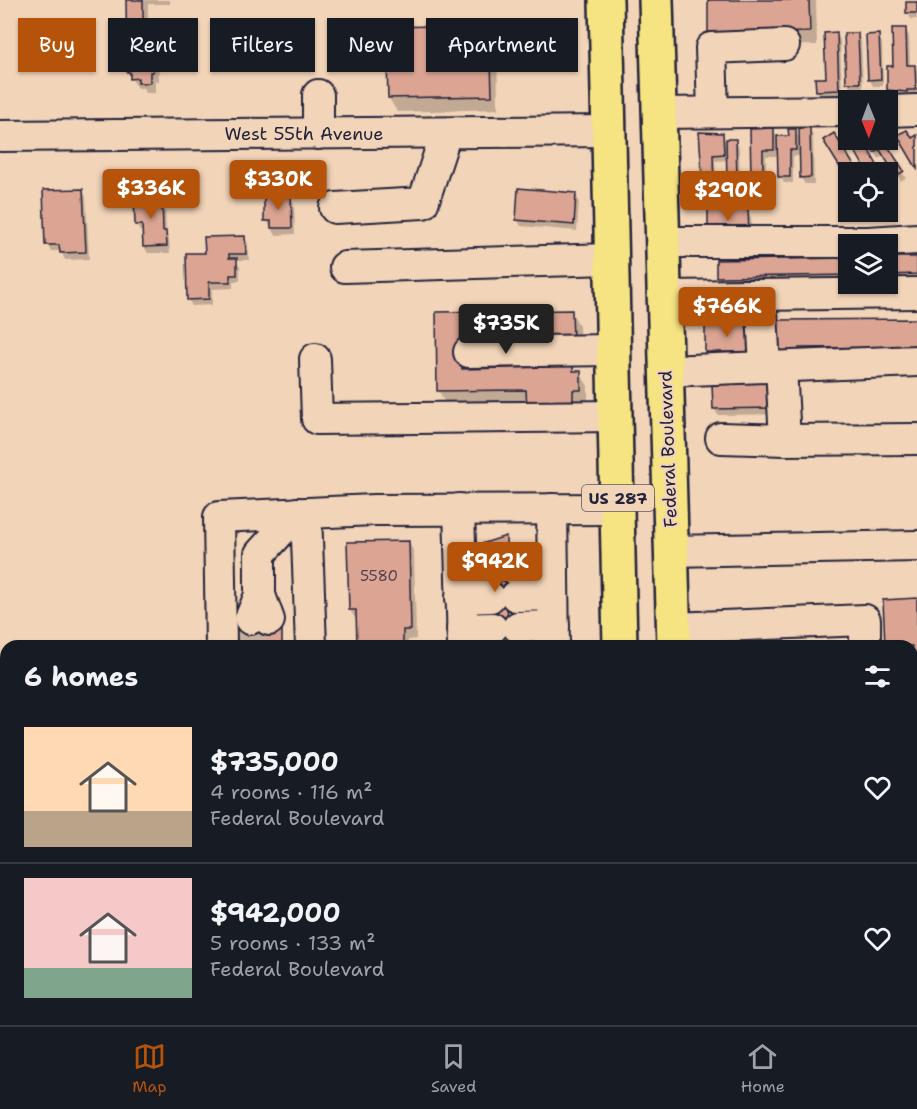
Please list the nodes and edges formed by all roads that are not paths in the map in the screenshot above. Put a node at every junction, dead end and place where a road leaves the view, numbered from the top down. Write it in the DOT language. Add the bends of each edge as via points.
graph roads {
  1 [pos="606,0"];
  2 [pos="656,0"];
  3 [pos="783,45"];
  4 [pos="608,58"];
  5 [pos="318,95"];
  6 [pos="917,110"];
  7 [pos="838,111"];
  8 [pos="898,111"];
  9 [pos="713,112"];
  10 [pos="659,113"];
  11 [pos="609,131"];
  12 [pos="446,133"];
  13 [pos="318,134"];
  14 [pos="0,136"];
  15 [pos="661,195"];
  16 [pos="335,208"];
  17 [pos="917,239"];
  18 [pos="662,242"];
  19 [pos="611,259"];
  20 [pos="345,267"];
  21 [pos="917,293"];
  22 [pos="761,295"];
  23 [pos="664,296"];
  24 [pos="614,350"];
  25 [pos="469,352"];
  26 [pos="315,359"];
  27 [pos="917,362"];
  28 [pos="773,367"];
  29 [pos="666,371"];
  30 [pos="615,416"];
  31 [pos="721,438"];
  32 [pos="917,439"];
  33 [pos="785,440"];
  34 [pos="618,508"];
  35 [pos="459,509"];
  36 [pos="552,509"];
  37 [pos="301,513"];
  38 [pos="917,546"];
  39 [pos="671,551"];
  40 [pos="553,582"];
  41 [pos="489,583"];
  42 [pos="260,612"];
  43 [pos="554,636"];
  44 [pos="673,637"];
  45 [pos="462,638"];
  46 [pos="221,640"];
  47 [pos="311,640"];
  48 [pos="620,640"];
  49 [pos="866,640"];
  1 -- 4 [label="main road, US 287"];
  2 -- 10 [label="main road, Federal Boulevard / US 287"];
  3 -- 9 [label="street" via="711,48"];
  4 -- 10 [label="main road" via="638,98"];
  4 -- 11 [label="main road, US 287"];
  5 -- 13 [label="street"];
  6 -- 8 [label="street"];
  7 -- 9 [label="street"];
  9 -- 10 [label="street"];
  10 -- 15 [label="main road, Federal Boulevard / US 287"];
  11 -- 12 [label="street, West 55th Avenue"];
  11 -- 15 [label="main road" via="617,130 631,139 642,153"];
  11 -- 19 [label="main road, US 287"];
  12 -- 13 [label="street, West 55th Avenue"];
  12 -- 16 [label="street" via="423,203"];
  13 -- 14 [label="street, West 55th Avenue"];
  15 -- 18 [label="main road, Federal Boulevard / US 287"];
  17 -- 18 [label="street"];
  18 -- 23 [label="main road, Federal Boulevard / US 287"];
  19 -- 20 [label="street"];
  19 -- 24 [label="main road, US 287"];
  21 -- 22 [label="street"];
  22 -- 23 [label="street"];
  22 -- 28 [label="street"];
  23 -- 29 [label="main road, Federal Boulevard / US 287"];
  24 -- 25 [label="street"];
  24 -- 30 [label="main road, US 287"];
  26 -- 30 [label="street" via="317,419"];
  27 -- 28 [label="street"];
  28 -- 29 [label="street"];
  28 -- 33 [label="street"];
  29 -- 39 [label="main road, Federal Boulevard / US 287"];
  30 -- 34 [label="main road, US 287"];
  31 -- 33 [label="street"];
  32 -- 33 [label="street"];
  34 -- 36 [label="street"];
  34 -- 48 [label="main road, US 287"];
  35 -- 36 [label="street"];
  35 -- 37 [label="street"];
  35 -- 41 [label="street"];
  36 -- 40 [label="street"];
  37 -- 42 [label="street" via="260,554"];
  37 -- 46 [label="street" via="219,517"];
  37 -- 47 [label="street"];
  38 -- 39 [label="street"];
  39 -- 44 [label="main road, Federal Boulevard / US 287"];
  40 -- 41 [label="street"];
  40 -- 43 [label="street"];
  41 -- 45 [label="street"];
  43 -- 45 [label="street" via="505,628"];
  44 -- 49 [label="street" via="865,620"];
}
